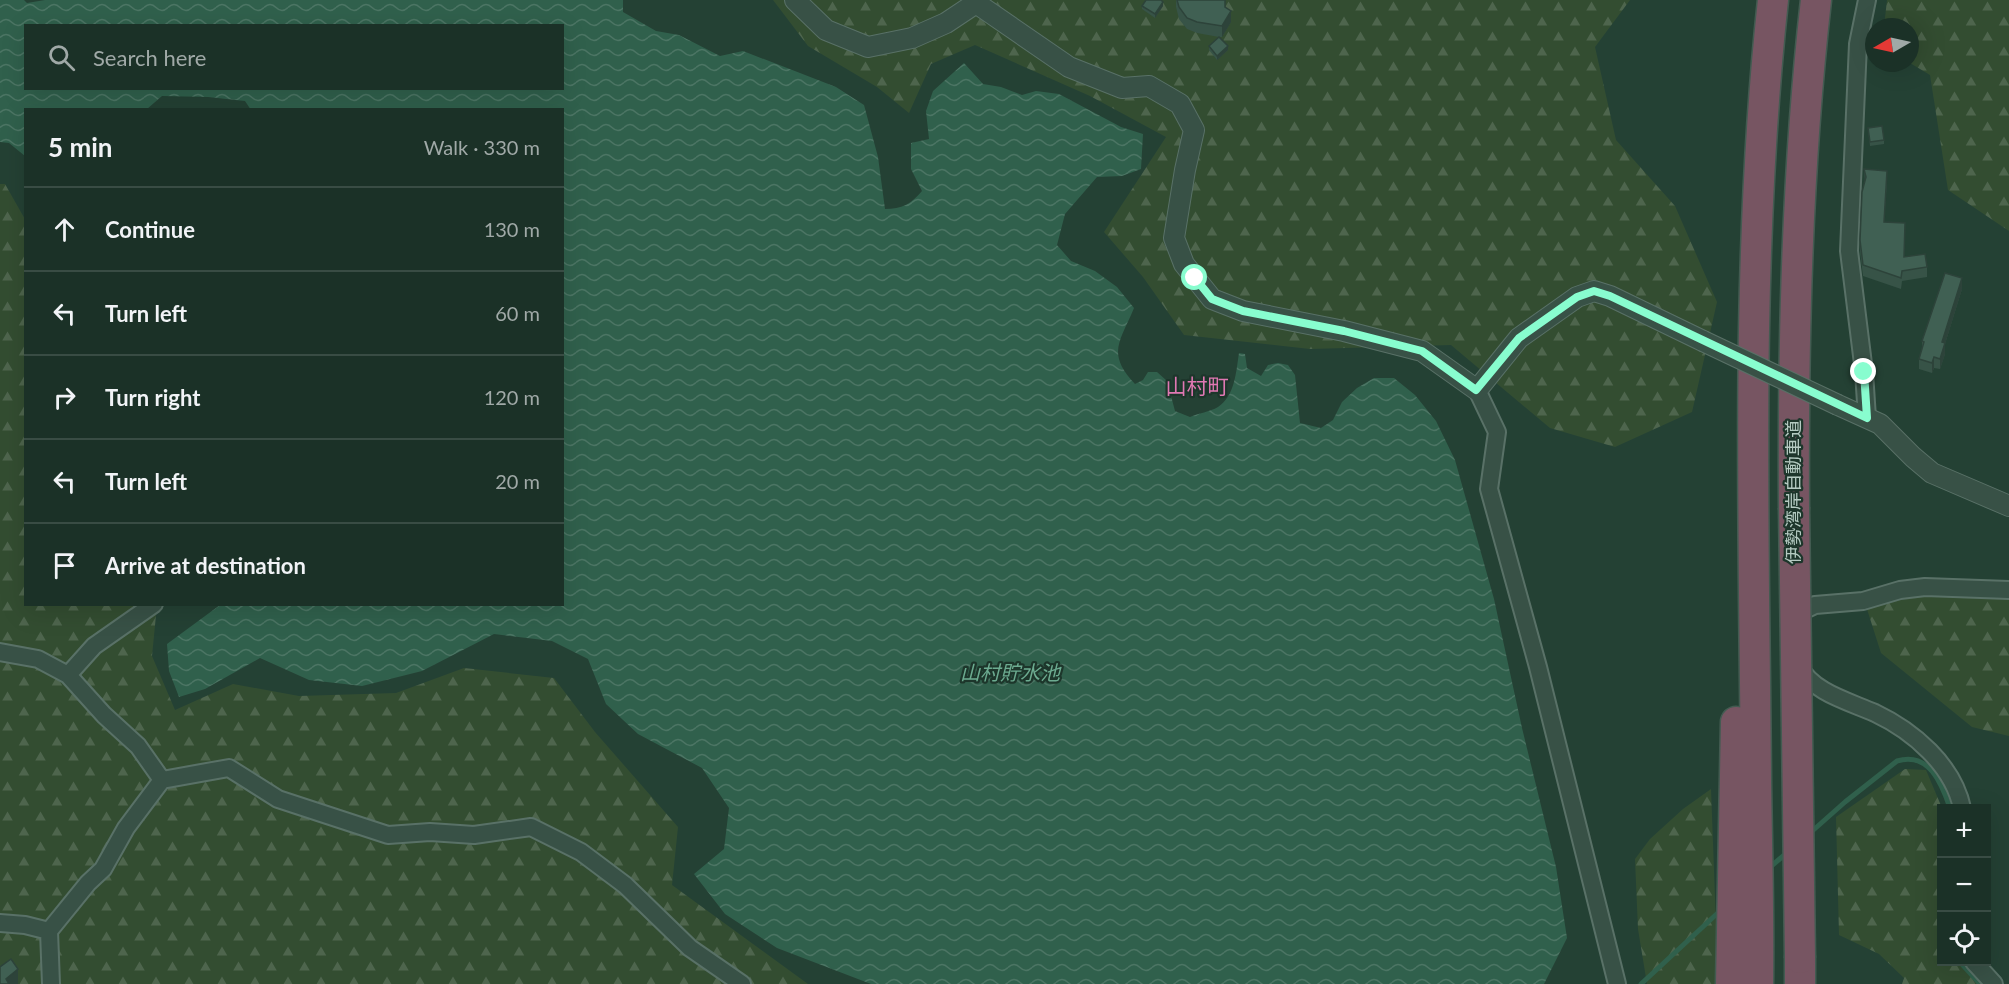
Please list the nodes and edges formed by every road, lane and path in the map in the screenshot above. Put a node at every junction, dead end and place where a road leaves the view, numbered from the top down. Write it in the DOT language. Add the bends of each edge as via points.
graph roads {
  1 [pos="795,0"];
  2 [pos="1773,0"];
  3 [pos="1816,0"];
  4 [pos="1867,0"];
  5 [pos="993,7"];
  6 [pos="1476,390"];
  7 [pos="1867,418"];
  8 [pos="2009,506"];
  9 [pos="2009,590"];
  10 [pos="150,606"];
  11 [pos="0,652"];
  12 [pos="68,675"];
  13 [pos="162,780"];
  14 [pos="1960,804"];
  15 [pos="0,923"];
  16 [pos="49,931"];
  17 [pos="1978,966"];
  18 [pos="1745,974"];
  19 [pos="1800,976"];
  20 [pos="51,984"];
  21 [pos="742,984"];
  22 [pos="1617,984"];
  23 [pos="1994,984"];
  1 -- 5 [label="street" via="826,30 868,47 912,38 946,23 976,3"];
  2 -- 18 [label="highway" via="1759,169 1746,509"];
  3 -- 19 [label="highway, 伊勢湾岸自動車道, bridge" via="1800,193 1794,412"];
  4 -- 7 [label="street" via="1858,44 1849,251"];
  5 -- 6 [label="street" via="1069,67 1122,88 1149,86 1180,104 1194,130 1174,238 1184,264 1212,299 1243,311 1422,351"];
  6 -- 7 [label="street, bridge" via="1519,338 1577,297 1594,291"];
  6 -- 22 [label="street" via="1497,432 1490,489"];
  7 -- 8 [label="street" via="1880,423 1932,473"];
  9 -- 14 [label="street" via="1900,590 1863,601 1815,605 1791,615 1786,627 1785,642 1802,673 1828,694 1877,714 1929,750 1948,775"];
  10 -- 12 [label="street" via="94,646"];
  11 -- 12 [label="street" via="38,659"];
  12 -- 13 [label="street" via="138,746"];
  13 -- 16 [label="street" via="126,828 103,869"];
  13 -- 21 [label="street" via="229,768 278,799 388,835 474,835 531,827 580,852 625,885 690,948"];
  15 -- 16 [label="street"];
  16 -- 20 [label="street"];
  17 -- 23 [label="street"];
}
